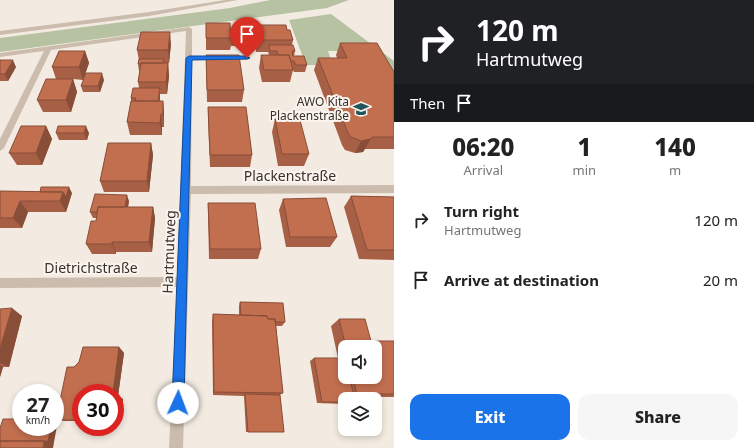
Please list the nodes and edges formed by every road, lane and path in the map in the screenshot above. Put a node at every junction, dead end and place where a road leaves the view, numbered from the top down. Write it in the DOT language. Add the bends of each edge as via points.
graph roads {
  1 [pos="235,0"];
  2 [pos="0,33"];
  3 [pos="48,49"];
  4 [pos="0,55"];
  5 [pos="189,58"];
  6 [pos="247,58"];
  7 [pos="0,148"];
  8 [pos="186,190"];
  9 [pos="394,190"];
  10 [pos="182,282"];
  11 [pos="0,283"];
  12 [pos="176,448"];
  1 -- 2 [label="street"];
  3 -- 4 [label="street"];
  3 -- 5 [label="street, Hartmutweg" via="189,29"];
  3 -- 7 [label="street"];
  5 -- 6 [label="street"];
  5 -- 8 [label="street, Hartmutweg"];
  8 -- 9 [label="street, Plackenstraße"];
  8 -- 10 [label="street, Hartmutweg"];
  10 -- 11 [label="street, Dietrichstraße"];
  10 -- 12 [label="street, Hartmutweg"];
}
